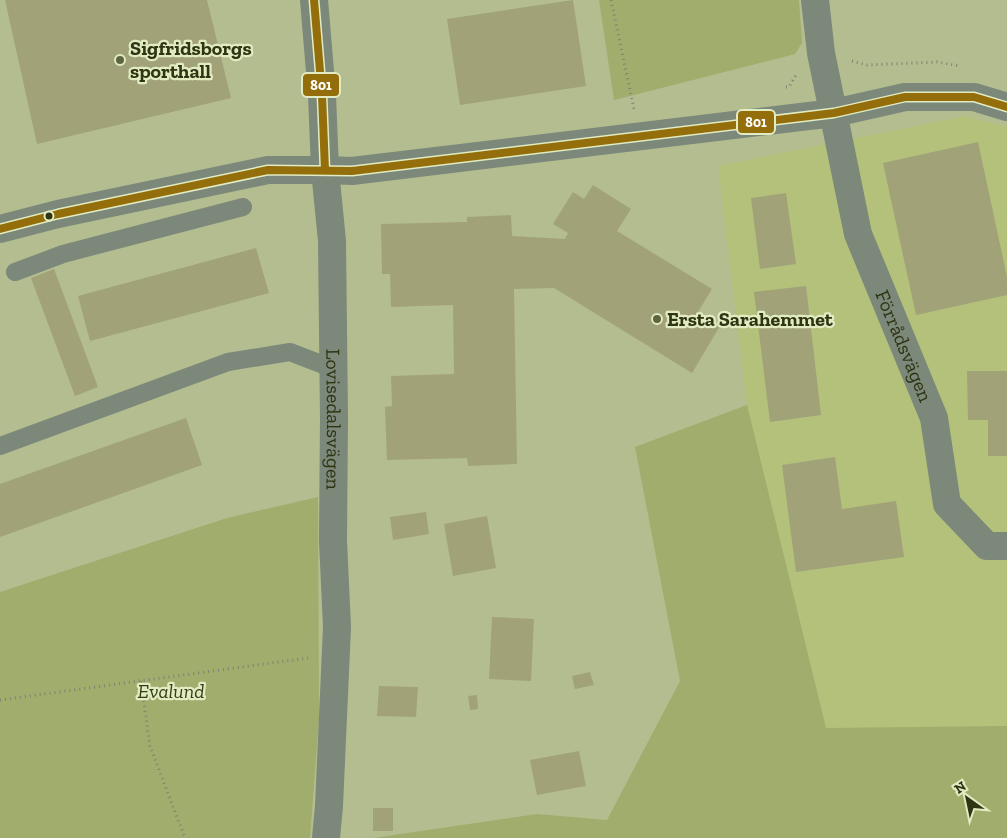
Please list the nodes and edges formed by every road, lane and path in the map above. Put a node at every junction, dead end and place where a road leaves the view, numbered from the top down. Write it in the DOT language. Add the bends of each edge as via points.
graph roads {
  1 [pos="314,0"];
  2 [pos="611,0"];
  3 [pos="815,0"];
  4 [pos="1007,106"];
  5 [pos="834,113"];
  6 [pos="636,114"];
  7 [pos="325,170"];
  8 [pos="243,207"];
  9 [pos="0,229"];
  10 [pos="15,272"];
  11 [pos="334,370"];
  12 [pos="0,446"];
  13 [pos="1007,546"];
  14 [pos="336,654"];
  15 [pos="141,681"];
  16 [pos="0,700"];
  17 [pos="185,838"];
  18 [pos="326,838"];
  1 -- 7 [label="street, Lovisedalsvägen"];
  2 -- 6 [label="path"];
  3 -- 5 [label="street, Förrådsvägen" via="821,53"];
  4 -- 5 [label="street" via="974,97 905,98"];
  5 -- 7 [label="street" via="352,171"];
  5 -- 13 [label="street, Förrådsvägen" via="858,234 934,418 947,504 987,546"];
  7 -- 9 [label="street" via="268,170"];
  7 -- 11 [label="street, Lovisedalsvägen" via="332,240"];
  8 -- 10 [label="lane" via="63,254"];
  11 -- 12 [label="lane" via="290,352 228,362"];
  11 -- 14 [label="street, Lovisedalsvägen"];
  14 -- 15 [label="path"];
  14 -- 18 [label="street, Lovisedalsvägen"];
  15 -- 16 [label="path"];
  15 -- 17 [label="path" via="150,746"];
}
